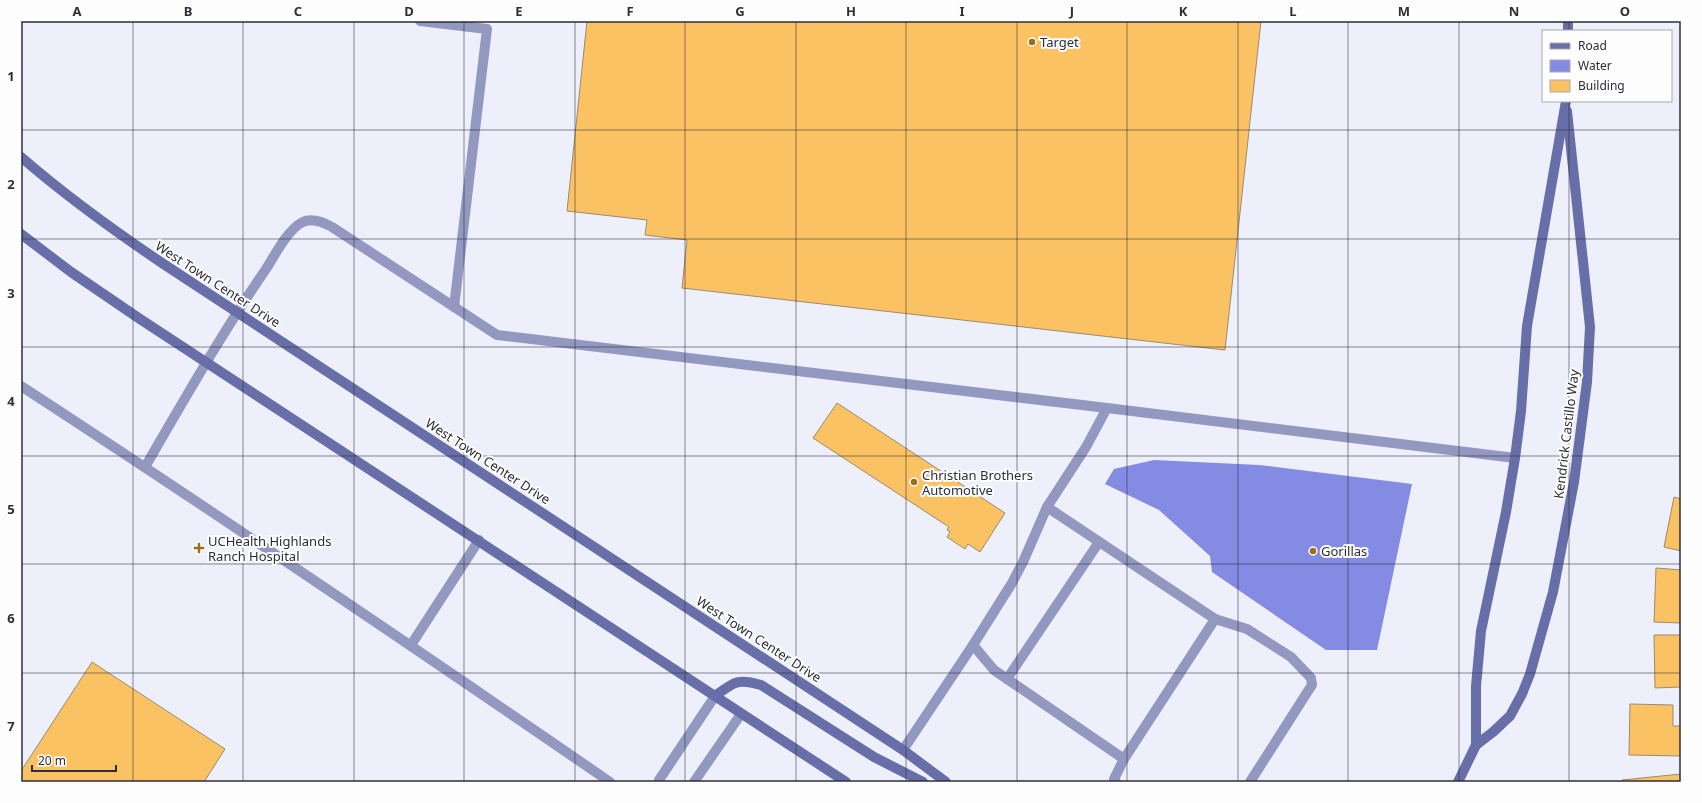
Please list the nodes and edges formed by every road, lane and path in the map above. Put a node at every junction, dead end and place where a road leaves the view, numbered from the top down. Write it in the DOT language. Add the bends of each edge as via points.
graph roads {
  1 [pos="420,21"];
  2 [pos="1566,102"];
  3 [pos="1566,102"];
  4 [pos="21,157"];
  5 [pos="21,234"];
  6 [pos="454,307"];
  7 [pos="237,312"];
  8 [pos="206,362"];
  9 [pos="21,386"];
  10 [pos="1107,408"];
  11 [pos="1515,458"];
  12 [pos="145,467"];
  13 [pos="1047,507"];
  14 [pos="479,540"];
  15 [pos="1099,542"];
  16 [pos="1215,619"];
  17 [pos="411,645"];
  18 [pos="973,645"];
  19 [pos="1008,679"];
  20 [pos="715,696"];
  21 [pos="741,714"];
  22 [pos="1476,745"];
  23 [pos="903,750"];
  24 [pos="1124,759"];
  25 [pos="610,782"];
  26 [pos="659,782"];
  27 [pos="694,782"];
  28 [pos="846,782"];
  29 [pos="923,782"];
  30 [pos="946,782"];
  31 [pos="1116,782"];
  32 [pos="1250,782"];
  33 [pos="1458,782"];
  1 -- 6 [label="street" via="487,29"];
  2 -- 11 [label="street, Kendrick Castillo Way" via="1527,326"];
  3 -- 22 [label="street, Kendrick Castillo Way" via="1590,327 1579,451 1556,576 1530,674 1510,716"];
  4 -- 7 [label="street, West Town Center Drive" via="56,188 95,216"];
  5 -- 8 [label="street" via="77,276"];
  6 -- 7 [label="street" via="332,227 310,220 292,231"];
  6 -- 10 [label="street" via="497,335"];
  7 -- 8 [label="street"];
  7 -- 23 [label="street, West Town Center Drive"];
  8 -- 12 [label="street"];
  8 -- 14 [label="street"];
  9 -- 12 [label="street"];
  10 -- 11 [label="street"];
  10 -- 13 [label="street" via="1086,447"];
  11 -- 22 [label="street, Kendrick Castillo Way" via="1481,631 1476,686"];
  12 -- 17 [label="street"];
  13 -- 15 [label="street"];
  13 -- 18 [label="street" via="1012,584"];
  14 -- 17 [label="street"];
  14 -- 20 [label="street"];
  15 -- 16 [label="street"];
  15 -- 19 [label="street"];
  16 -- 24 [label="street"];
  16 -- 32 [label="street" via="1247,629 1291,657 1311,678 1312,685"];
  17 -- 25 [label="street"];
  18 -- 19 [label="street" via="994,670"];
  18 -- 23 [label="street"];
  19 -- 24 [label="street"];
  20 -- 21 [label="street"];
  20 -- 26 [label="street"];
  20 -- 29 [label="street" via="730,685 745,680 761,685 874,757"];
  21 -- 27 [label="street"];
  21 -- 28 [label="street"];
  22 -- 33 [label="street, Kendrick Castillo Way"];
  23 -- 30 [label="street, West Town Center Drive"];
  24 -- 31 [label="street" via="1114,779"];
}
